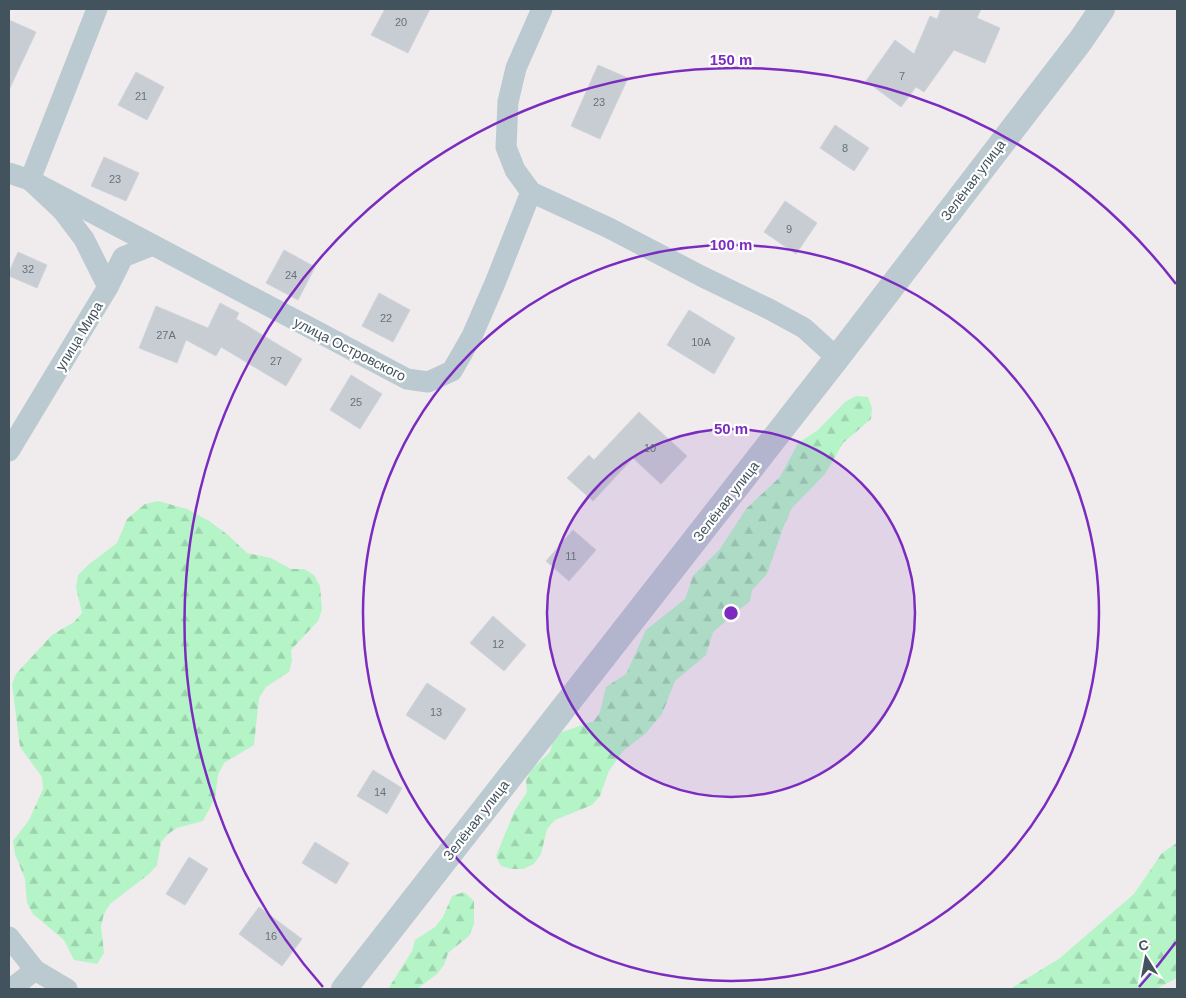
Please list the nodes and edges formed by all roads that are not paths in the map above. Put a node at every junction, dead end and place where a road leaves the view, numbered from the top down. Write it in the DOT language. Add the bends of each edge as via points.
graph roads {
  1 [pos="97,9"];
  2 [pos="542,9"];
  3 [pos="1102,9"];
  4 [pos="9,173"];
  5 [pos="30,180"];
  6 [pos="531,192"];
  7 [pos="153,245"];
  8 [pos="108,288"];
  9 [pos="837,358"];
  10 [pos="9,451"];
  11 [pos="9,937"];
  12 [pos="35,970"];
  13 [pos="12,989"];
  14 [pos="67,989"];
  15 [pos="344,989"];
  1 -- 5 [label="street"];
  2 -- 6 [label="street" via="516,68 508,102 506,147 515,170"];
  3 -- 9 [label="street, Зелёная улица"];
  4 -- 5 [label="street, улица Островского"];
  5 -- 7 [label="street, улица Островского"];
  5 -- 8 [label="street, улица Мира" via="62,210 84,239"];
  6 -- 7 [label="street, улица Островского" via="472,336 452,371 428,382 407,379"];
  6 -- 9 [label="street" via="769,308 804,328"];
  7 -- 8 [label="street" via="123,257"];
  8 -- 10 [label="street, улица Мира"];
  9 -- 15 [label="street, Зелёная улица"];
  11 -- 12 [label="street"];
  12 -- 13 [label="street"];
  12 -- 14 [label="street"];
}
